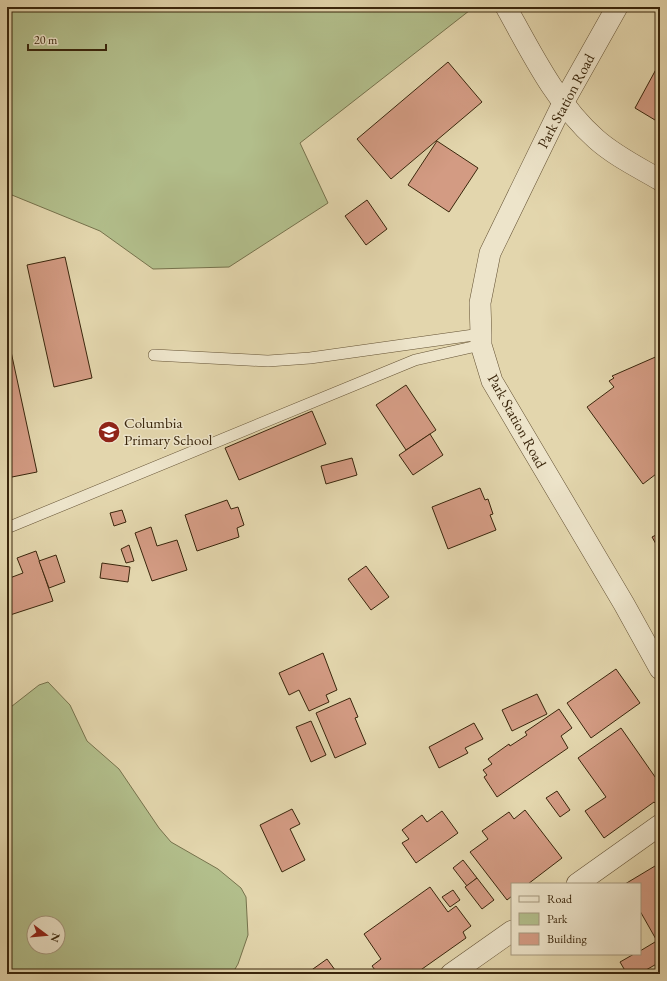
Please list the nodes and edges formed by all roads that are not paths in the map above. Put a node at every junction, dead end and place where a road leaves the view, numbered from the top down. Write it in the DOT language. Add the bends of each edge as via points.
graph roads {
  1 [pos="506,7"];
  2 [pos="617,7"];
  3 [pos="563,104"];
  4 [pos="660,180"];
  5 [pos="481,339"];
  6 [pos="154,355"];
  7 [pos="7,528"];
  8 [pos="660,670"];
  9 [pos="660,825"];
  10 [pos="578,883"];
  11 [pos="511,931"];
  12 [pos="451,974"];
  1 -- 3 [label="street"];
  2 -- 3 [label="street, Park Station Road"];
  3 -- 4 [label="street" via="591,134 613,152"];
  3 -- 5 [label="street, Park Station Road" via="490,253 480,303"];
  5 -- 6 [label="lane" via="310,358 268,360"];
  5 -- 7 [label="lane" via="415,360"];
  5 -- 8 [label="street, Park Station Road" via="492,381 624,604"];
  9 -- 10 [label="street"];
  11 -- 12 [label="street"];
}
